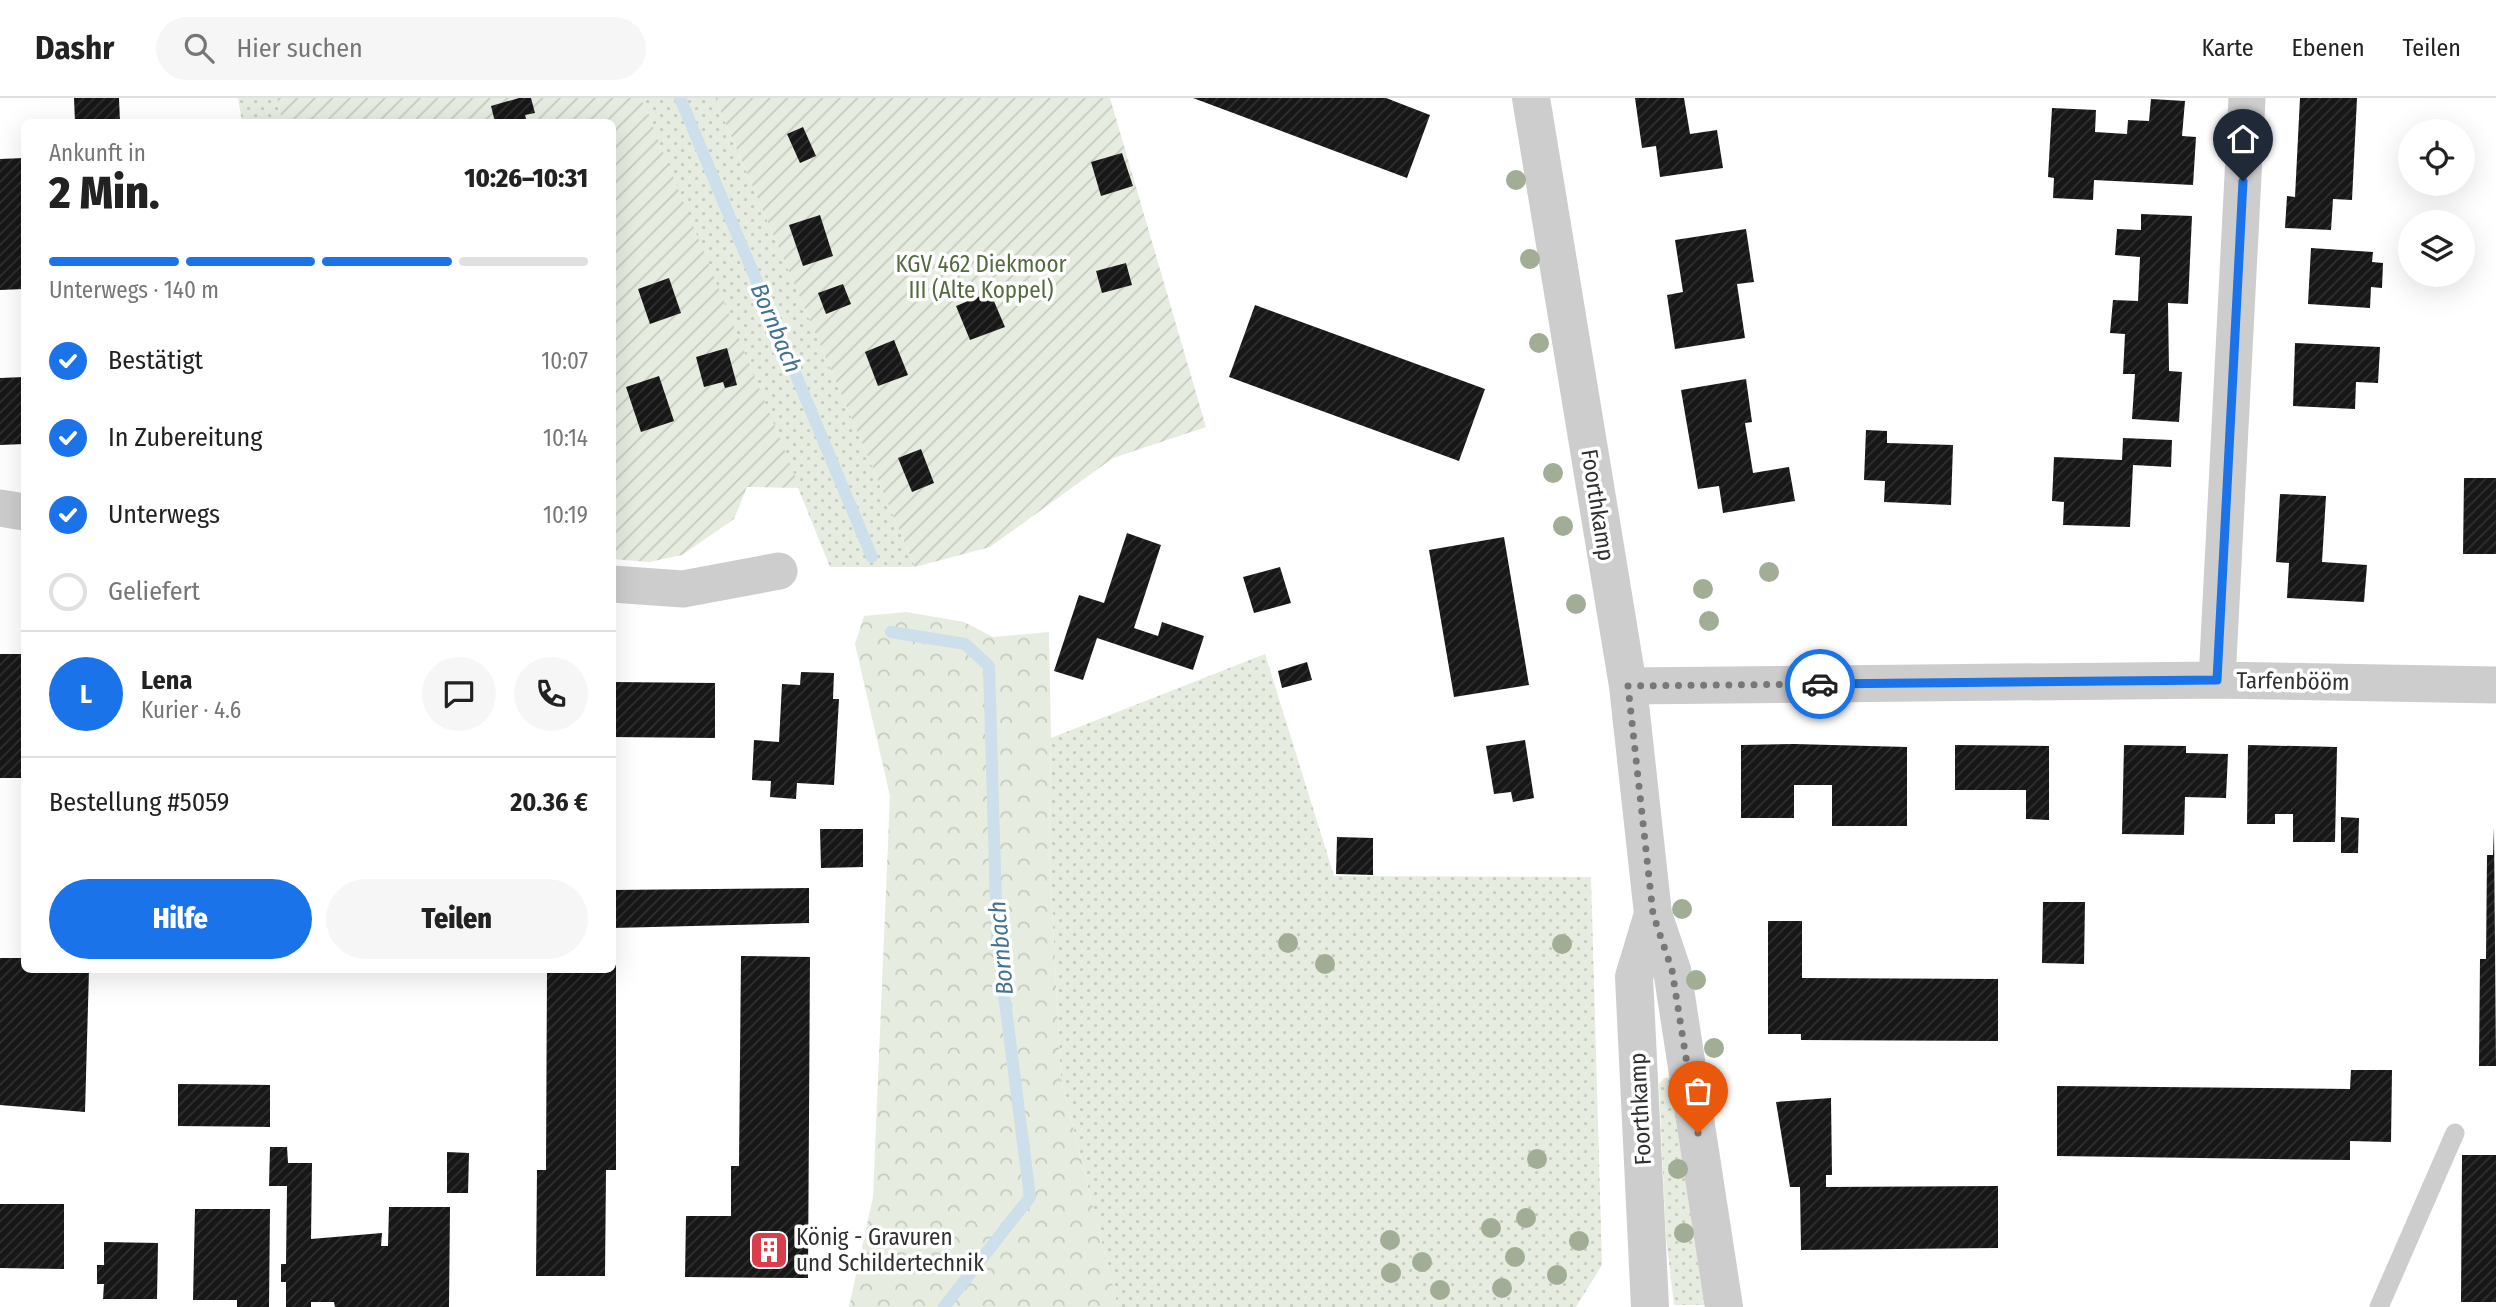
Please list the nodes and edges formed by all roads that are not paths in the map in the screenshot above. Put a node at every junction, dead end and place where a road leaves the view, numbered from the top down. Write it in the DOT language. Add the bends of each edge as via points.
graph roads {
  1 [pos="1531,98"];
  2 [pos="2247,98"];
  3 [pos="0,508"];
  4 [pos="21,512"];
  5 [pos="779,571"];
  6 [pos="616,584"];
  7 [pos="2217,680"];
  8 [pos="2496,685"];
  9 [pos="1628,686"];
  10 [pos="1653,914"];
  11 [pos="2455,1133"];
  12 [pos="1650,1307"];
  13 [pos="1724,1307"];
  14 [pos="2379,1307"];
  1 -- 9 [label="street, Foorthkamp"];
  2 -- 7 [label="street"];
  3 -- 4 [label="street"];
  5 -- 6 [label="street" via="684,589"];
  7 -- 8 [label="street, Tarfenbööm"];
  7 -- 9 [label="street, Tarfenbööm"];
  9 -- 10 [label="street, Foorthkamp"];
  10 -- 12 [label="street, Foorthkamp" via="1633,977"];
  10 -- 13 [label="street, Foorthkamp" via="1672,970"];
  11 -- 14 [label="lane"];
}
